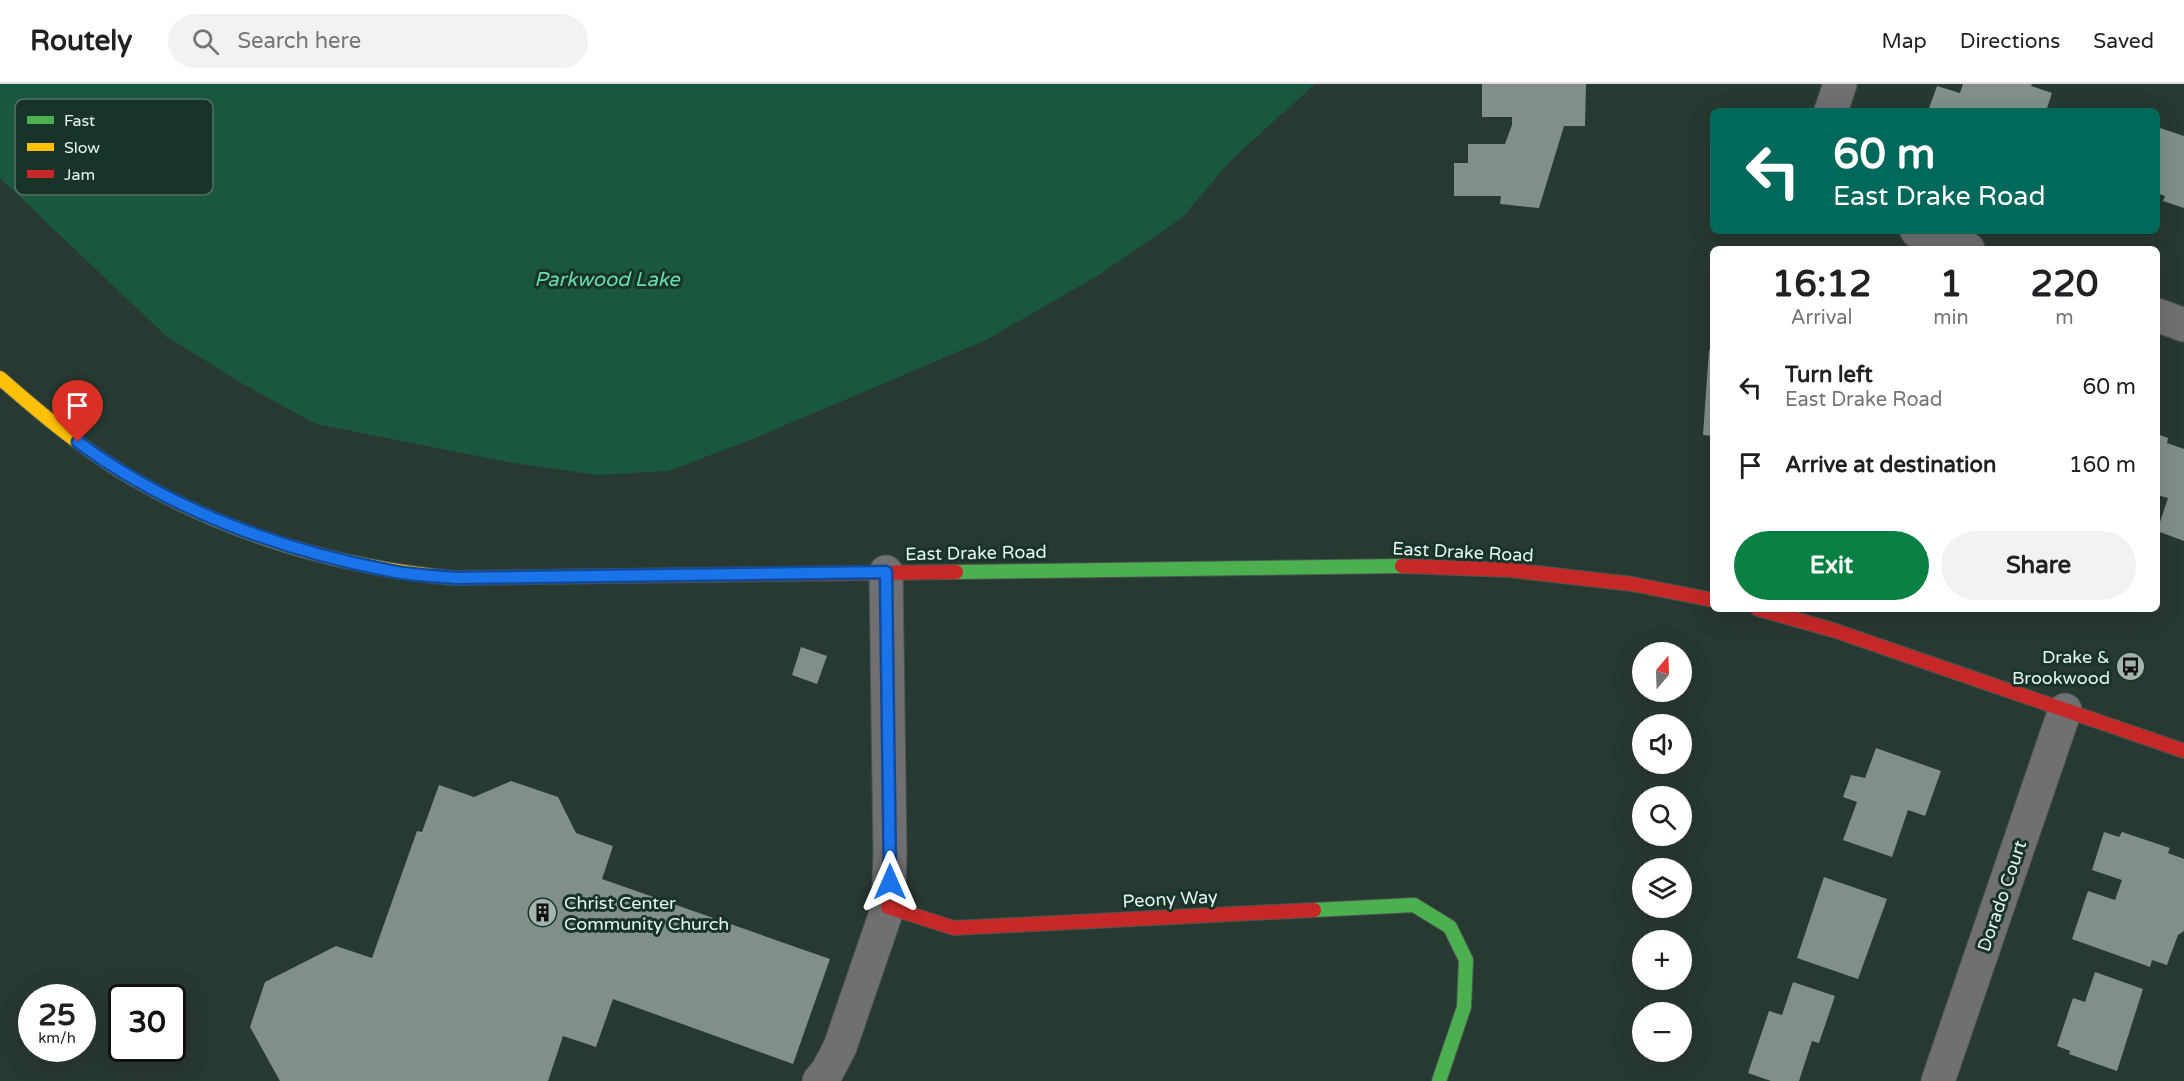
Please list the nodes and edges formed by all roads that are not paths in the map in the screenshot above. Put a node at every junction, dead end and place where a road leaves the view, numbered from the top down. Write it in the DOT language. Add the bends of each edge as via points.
graph roads {
  1 [pos="1840,84"];
  2 [pos="1832,108"];
  3 [pos="1926,234"];
  4 [pos="1960,246"];
  5 [pos="2160,316"];
  6 [pos="2184,324"];
  7 [pos="0,378"];
  8 [pos="886,572"];
  9 [pos="1710,599"];
  10 [pos="1769,612"];
  11 [pos="2065,710"];
  12 [pos="2184,751"];
  13 [pos="888,907"];
  14 [pos="819,1081"];
  15 [pos="1439,1081"];
  16 [pos="1938,1081"];
  1 -- 2 [label="street"];
  3 -- 4 [label="street"];
  5 -- 6 [label="street"];
  7 -- 8 [label="main road, East Drake Road" via="97,456 150,488 219,521 318,555 393,572 454,578"];
  8 -- 9 [label="main road, East Drake Road" via="1395,566 1510,570 1632,584"];
  8 -- 13 [label="street"];
  10 -- 11 [label="main road" via="1833,630"];
  11 -- 12 [label="main road"];
  11 -- 16 [label="street, Dorado Court"];
  13 -- 14 [label="street" via="840,1047"];
  13 -- 15 [label="main road, Peony Way" via="954,928 1414,905 1450,927 1466,960 1464,1007"];
}
